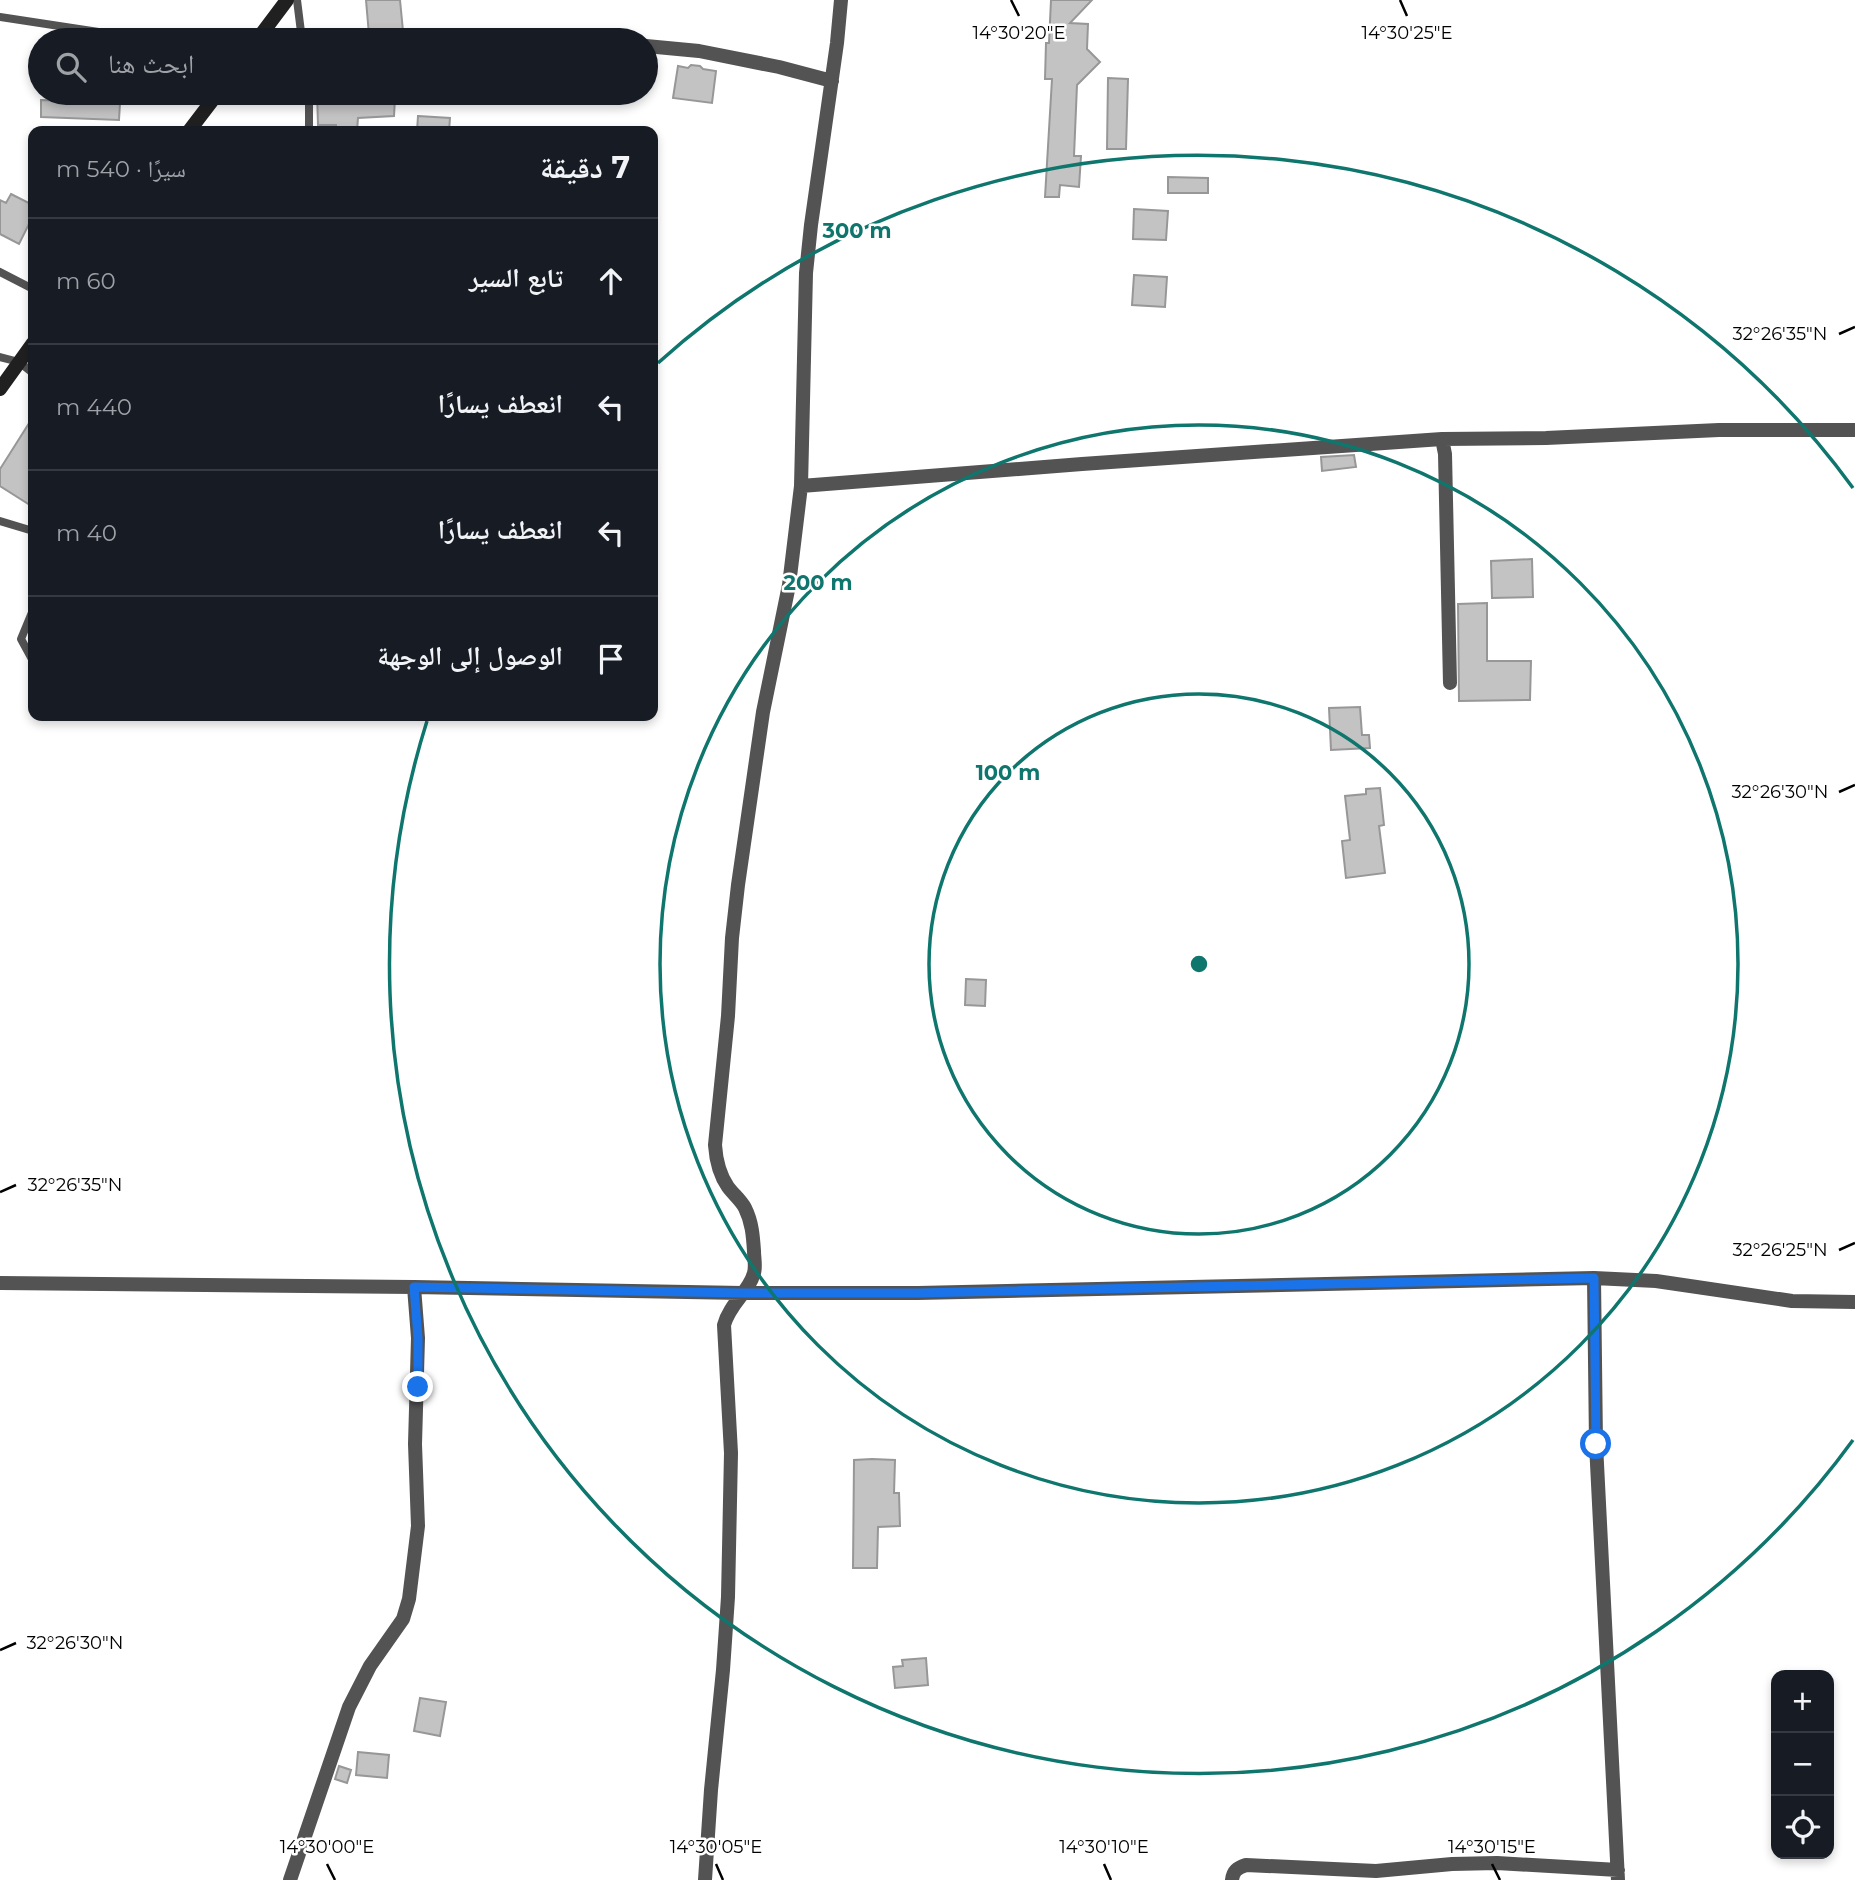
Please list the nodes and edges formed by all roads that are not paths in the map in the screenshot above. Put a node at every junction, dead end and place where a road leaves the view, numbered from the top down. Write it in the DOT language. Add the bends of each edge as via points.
graph roads {
  1 [pos="287,0"];
  2 [pos="297,0"];
  3 [pos="841,0"];
  4 [pos="0,17"];
  5 [pos="73,28"];
  6 [pos="266,28"];
  7 [pos="300,28"];
  8 [pos="658,47"];
  9 [pos="832,80"];
  10 [pos="209,105"];
  11 [pos="310,105"];
  12 [pos="193,126"];
  13 [pos="309,126"];
  14 [pos="0,272"];
  15 [pos="28,286"];
  16 [pos="28,350"];
  17 [pos="0,356"];
  18 [pos="19,362"];
  19 [pos="28,369"];
  20 [pos="0,389"];
  21 [pos="1855,430"];
  22 [pos="1442,439"];
  23 [pos="801,486"];
  24 [pos="0,521"];
  25 [pos="28,529"];
  26 [pos="28,622"];
  27 [pos="28,652"];
  28 [pos="1450,683"];
  29 [pos="1594,1278"];
  30 [pos="0,1283"];
  31 [pos="414,1287"];
  32 [pos="742,1293"];
  33 [pos="1855,1302"];
  34 [pos="1618,1875"];
  35 [pos="290,1880"];
  36 [pos="705,1880"];
  37 [pos="1231,1880"];
  1 -- 6 [label="street"];
  2 -- 7 [label="lane"];
  3 -- 9 [label="street"];
  4 -- 5 [label="lane"];
  8 -- 9 [label="street" via="699,51"];
  9 -- 23 [label="street" via="806,273"];
  10 -- 12 [label="street"];
  11 -- 13 [label="lane"];
  14 -- 15 [label="lane"];
  16 -- 18 [label="street"];
  17 -- 18 [label="lane"];
  18 -- 19 [label="lane"];
  18 -- 20 [label="street"];
  21 -- 22 [label="street"];
  22 -- 23 [label="street"];
  22 -- 28 [label="street"];
  23 -- 32 [label="street" via="789,585 762,712 738,886 716,1123 720,1172 746,1210 752,1232 754,1273"];
  24 -- 25 [label="lane"];
  26 -- 27 [label="lane" via="21,639"];
  29 -- 32 [label="street"];
  29 -- 33 [label="street" via="1656,1281 1792,1301"];
  29 -- 34 [label="street" via="1596,1444"];
  30 -- 31 [label="street"];
  31 -- 32 [label="street"];
  31 -- 35 [label="street" via="418,1526 409,1599 403,1619 370,1666 349,1707"];
  32 -- 36 [label="street" via="724,1325 731,1453 728,1597"];
  34 -- 37 [label="street" via="1497,1863 1376,1871 1245,1866 1238,1868"];
}
